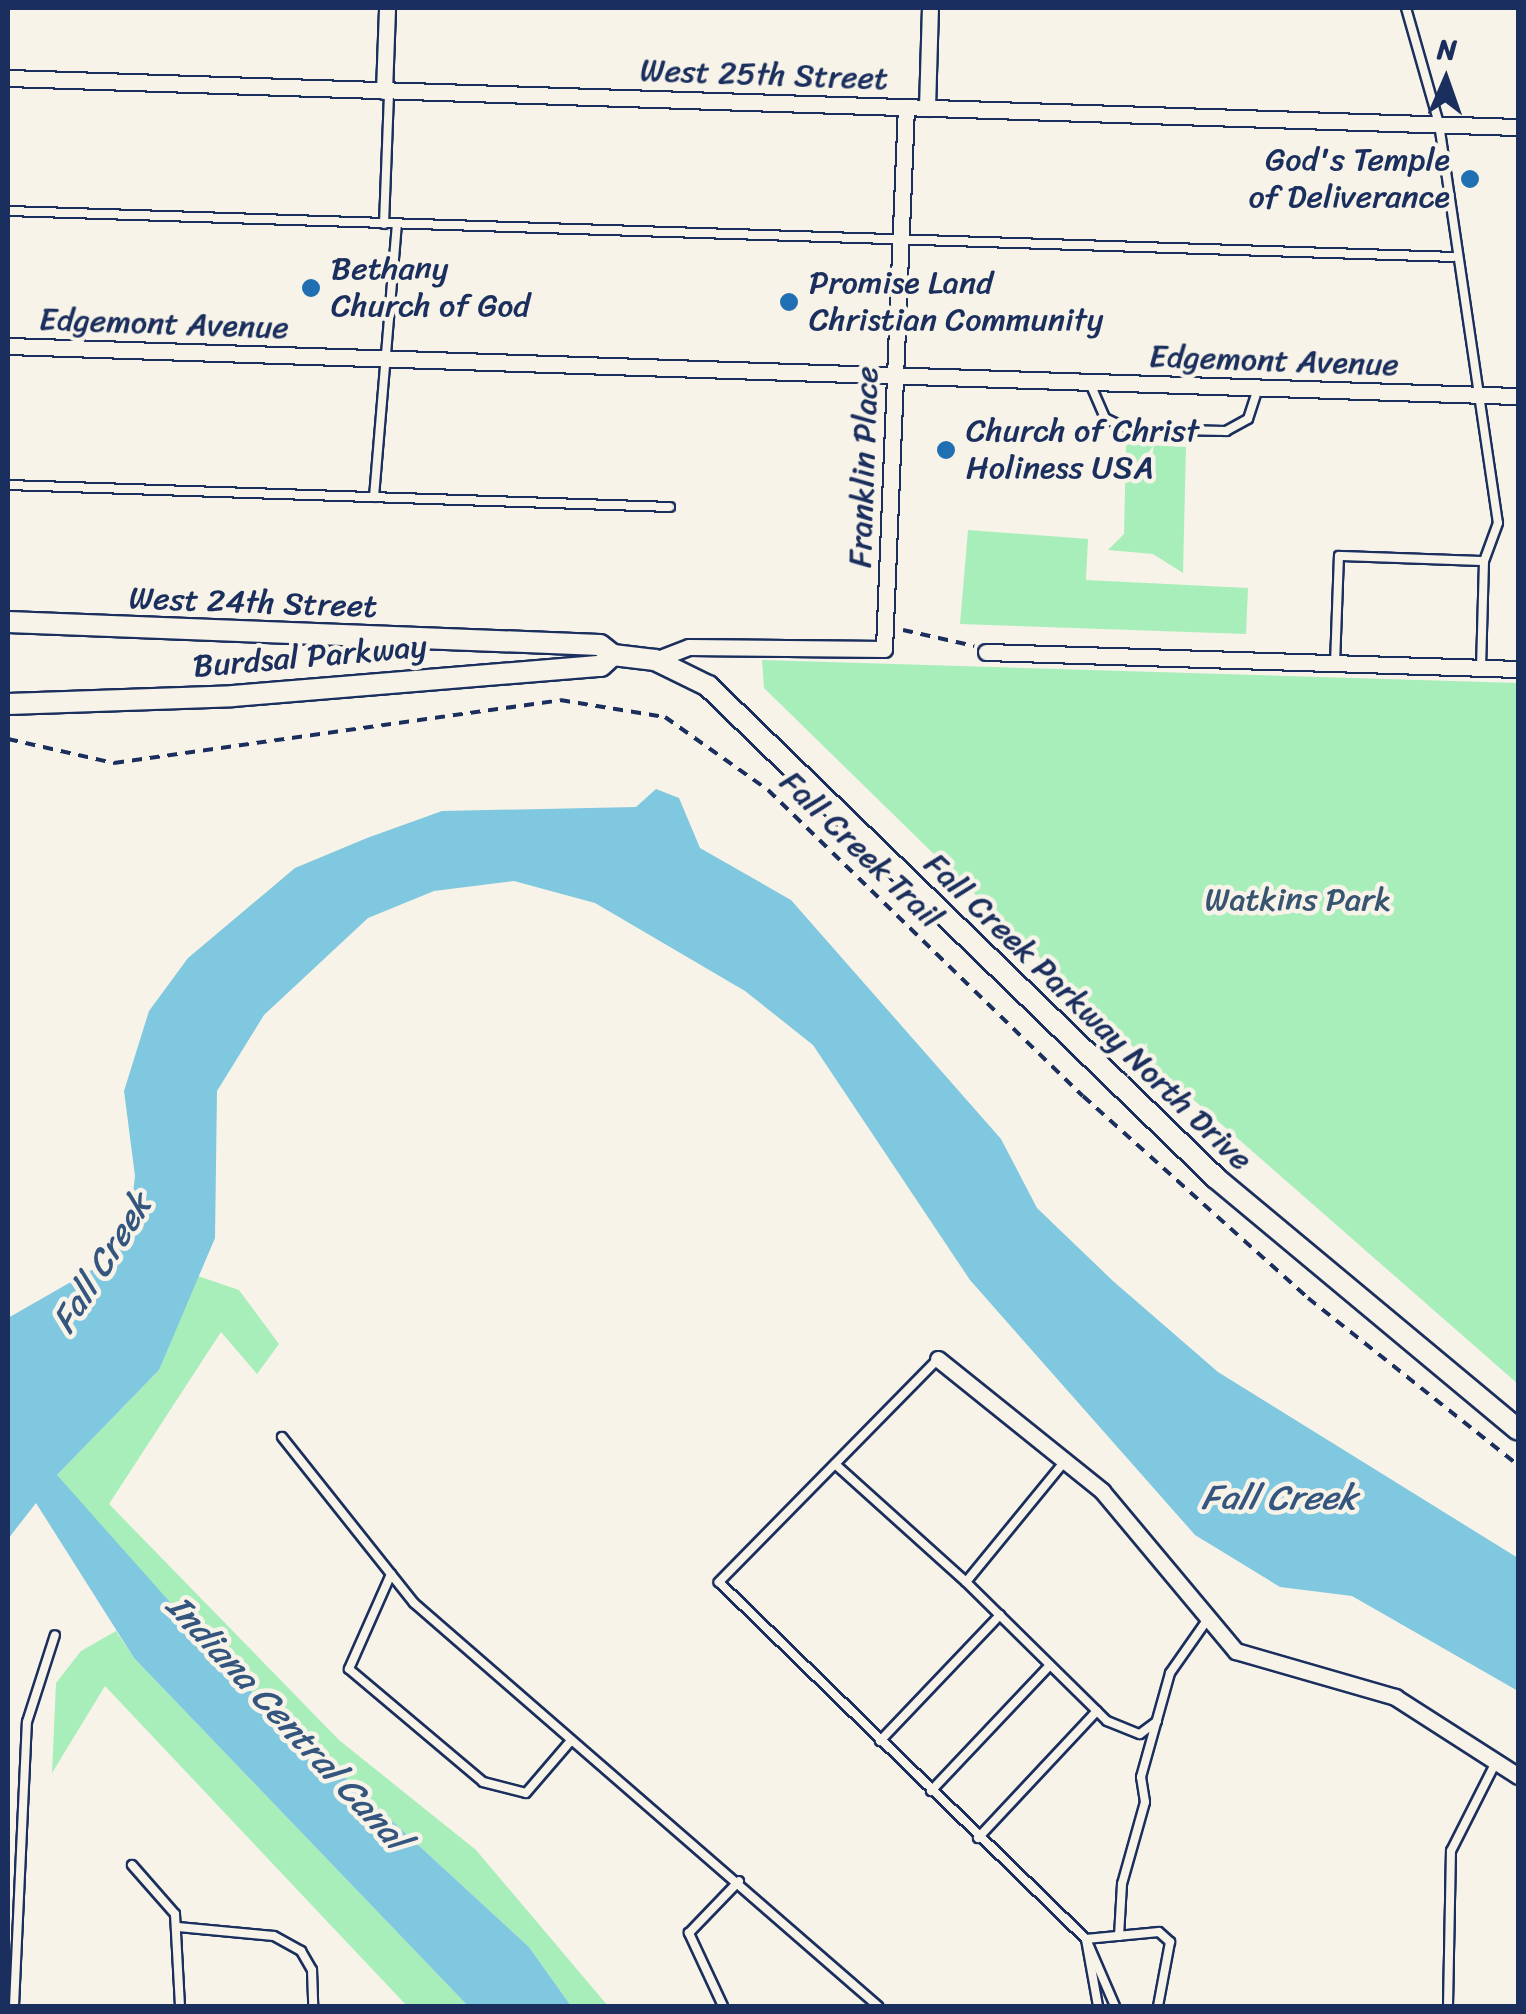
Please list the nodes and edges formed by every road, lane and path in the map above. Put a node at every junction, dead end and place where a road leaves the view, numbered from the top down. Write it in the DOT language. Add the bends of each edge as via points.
graph roads {
  1 [pos="387,8"];
  2 [pos="930,8"];
  3 [pos="1406,8"];
  4 [pos="8,78"];
  5 [pos="387,91"];
  6 [pos="906,107"];
  7 [pos="927,108"];
  8 [pos="1439,124"];
  9 [pos="1518,127"];
  10 [pos="8,211"];
  11 [pos="384,224"];
  12 [pos="396,224"];
  13 [pos="901,240"];
  14 [pos="1452,257"];
  15 [pos="8,346"];
  16 [pos="384,360"];
  17 [pos="895,377"];
  18 [pos="1089,381"];
  19 [pos="1258,388"];
  20 [pos="1476,396"];
  21 [pos="1518,396"];
  22 [pos="8,485"];
  23 [pos="374,498"];
  24 [pos="670,508"];
  25 [pos="1484,561"];
  26 [pos="886,615"];
  27 [pos="8,622"];
  28 [pos="986,652"];
  29 [pos="613,656"];
  30 [pos="655,660"];
  31 [pos="1336,664"];
  32 [pos="1481,667"];
  33 [pos="1518,669"];
  34 [pos="8,704"];
  35 [pos="8,739"];
  36 [pos="938,1359"];
  37 [pos="1518,1430"];
  38 [pos="282,1438"];
  39 [pos="1065,1461"];
  40 [pos="835,1464"];
  41 [pos="1518,1465"];
  42 [pos="392,1574"];
  43 [pos="966,1582"];
  44 [pos="1000,1615"];
  45 [pos="1205,1623"];
  46 [pos="55,1634"];
  47 [pos="1050,1664"];
  48 [pos="1097,1711"];
  49 [pos="1156,1721"];
  50 [pos="1140,1734"];
  51 [pos="880,1741"];
  52 [pos="568,1744"];
  53 [pos="1146,1758"];
  54 [pos="1497,1760"];
  55 [pos="1518,1776"];
  56 [pos="931,1791"];
  57 [pos="978,1838"];
  58 [pos="132,1866"];
  59 [pos="740,1880"];
  60 [pos="178,1926"];
  61 [pos="1120,1936"];
  62 [pos="1086,1939"];
  63 [pos="14,2006"];
  64 [pos="180,2006"];
  65 [pos="313,2006"];
  66 [pos="723,2006"];
  67 [pos="878,2006"];
  68 [pos="1098,2006"];
  69 [pos="1116,2006"];
  70 [pos="1158,2006"];
  71 [pos="1448,2006"];
  1 -- 5 [label="street"];
  2 -- 7 [label="street"];
  3 -- 8 [label="lane"];
  4 -- 5 [label="street, West 25th Street"];
  5 -- 6 [label="street, West 25th Street"];
  5 -- 11 [label="lane"];
  6 -- 7 [label="street, West 25th Street"];
  6 -- 13 [label="street, Franklin Place"];
  7 -- 8 [label="street, West 25th Street"];
  8 -- 9 [label="street, West 25th Street"];
  8 -- 14 [label="lane"];
  10 -- 11 [label="lane"];
  11 -- 12 [label="lane"];
  12 -- 13 [label="lane"];
  12 -- 16 [label="lane"];
  13 -- 14 [label="lane"];
  13 -- 17 [label="street, Franklin Place"];
  14 -- 20 [label="lane"];
  15 -- 16 [label="street, Edgemont Avenue"];
  16 -- 17 [label="street, Edgemont Avenue"];
  16 -- 23 [label="lane"];
  17 -- 18 [label="street, Edgemont Avenue"];
  17 -- 26 [label="street, Franklin Place"];
  18 -- 19 [label="street, Edgemont Avenue"];
  18 -- 19 [label="lane" via="1106,418 1128,429 1226,431 1248,419"];
  19 -- 20 [label="street, Edgemont Avenue"];
  20 -- 21 [label="street, Edgemont Avenue"];
  20 -- 25 [label="lane" via="1498,523"];
  22 -- 23 [label="lane"];
  23 -- 24 [label="lane"];
  25 -- 31 [label="lane" via="1338,556"];
  25 -- 32 [label="lane"];
  26 -- 28 [label="path" via="921,640"];
  26 -- 30 [label="street, Franklin Place" via="884,649 690,647"];
  27 -- 29 [label="street, West 24th Street" via="600,645"];
  28 -- 31 [label="street"];
  29 -- 30 [label="street, Fall Creek Parkway North Drive"];
  29 -- 34 [label="street, Burdsal Parkway" via="600,666 233,696"];
  30 -- 37 [label="street, Fall Creek Parkway North Drive" via="708,686 1216,1178"];
  31 -- 32 [label="street"];
  32 -- 33 [label="street"];
  35 -- 41 [label="path, Fall Creek Trail" via="114,764 560,700 665,717 768,790 1083,1096 1308,1298"];
  36 -- 39 [label="street"];
  36 -- 40 [label="lane"];
  38 -- 42 [label="lane"];
  39 -- 43 [label="lane"];
  39 -- 45 [label="street" via="1102,1490"];
  40 -- 43 [label="lane"];
  40 -- 51 [label="lane" via="719,1582"];
  42 -- 52 [label="lane"];
  42 -- 52 [label="lane" via="349,1669 483,1782 526,1793"];
  43 -- 44 [label="lane"];
  44 -- 47 [label="lane"];
  44 -- 51 [label="lane"];
  45 -- 49 [label="lane" via="1170,1673"];
  45 -- 54 [label="street" via="1236,1651 1395,1697"];
  46 -- 63 [label="lane" via="27,1722"];
  47 -- 48 [label="lane"];
  47 -- 56 [label="lane"];
  48 -- 50 [label="lane"];
  48 -- 57 [label="lane"];
  49 -- 50 [label="lane"];
  49 -- 53 [label="lane"];
  50 -- 53 [label="lane"];
  51 -- 56 [label="lane"];
  52 -- 59 [label="lane" via="607,1763"];
  53 -- 61 [label="lane"];
  54 -- 55 [label="street"];
  54 -- 71 [label="lane" via="1452,1852"];
  56 -- 57 [label="lane"];
  57 -- 62 [label="lane"];
  58 -- 60 [label="lane"];
  59 -- 66 [label="lane" via="688,1933"];
  59 -- 67 [label="lane"];
  60 -- 64 [label="lane"];
  60 -- 65 [label="lane" via="288,1943 312,1970"];
  61 -- 62 [label="lane"];
  61 -- 70 [label="lane" via="1159,1932 1170,1942"];
  62 -- 68 [label="lane"];
  62 -- 69 [label="lane"];
}
